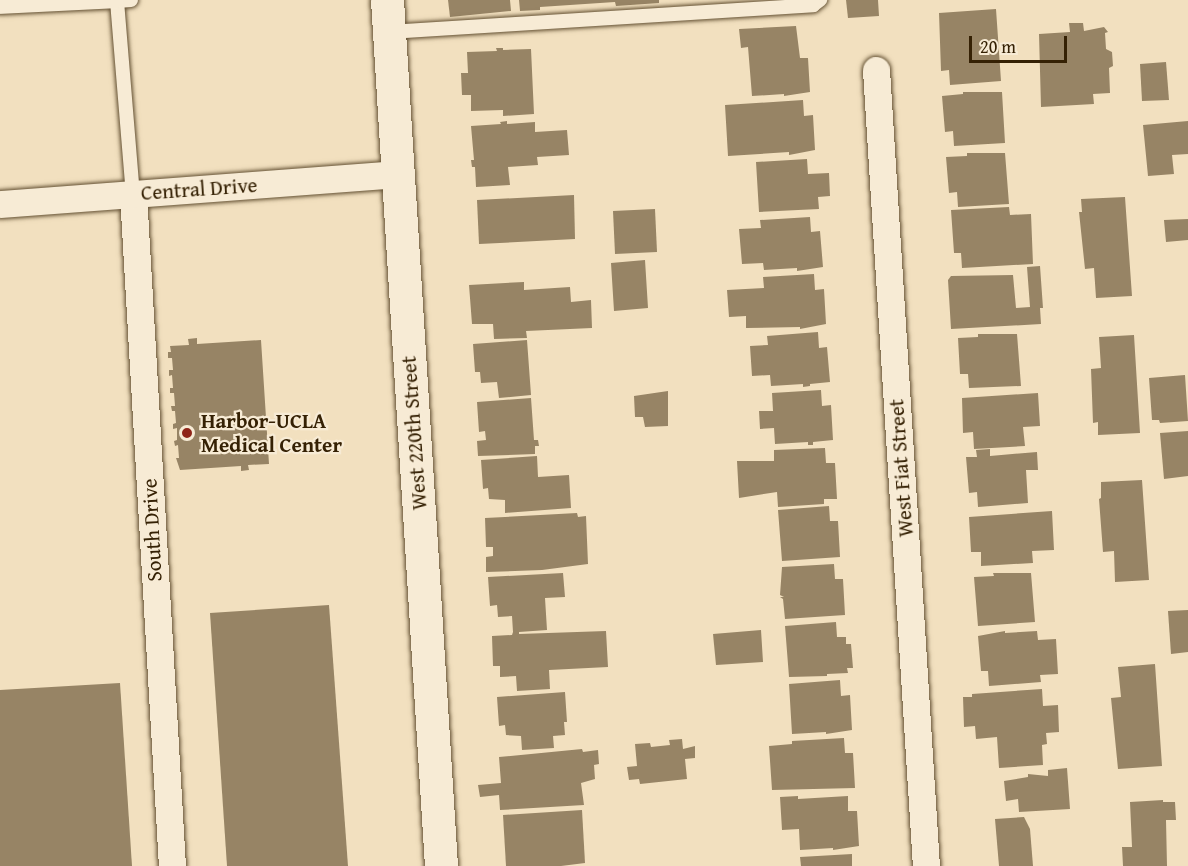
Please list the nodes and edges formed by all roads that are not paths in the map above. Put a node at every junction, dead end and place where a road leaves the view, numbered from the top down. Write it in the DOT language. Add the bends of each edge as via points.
graph roads {
  1 [pos="387,0"];
  2 [pos="820,0"];
  3 [pos="124,1"];
  4 [pos="0,7"];
  5 [pos="389,32"];
  6 [pos="876,70"];
  7 [pos="398,174"];
  8 [pos="133,194"];
  9 [pos="0,204"];
  10 [pos="172,866"];
  11 [pos="441,866"];
  12 [pos="926,866"];
  1 -- 5 [label="street, West 220th Street"];
  2 -- 5 [label="lane" via="813,5"];
  3 -- 4 [label="lane"];
  3 -- 8 [label="lane"];
  5 -- 7 [label="street, West 220th Street"];
  6 -- 12 [label="street, West Fiat Street"];
  7 -- 8 [label="street, Central Drive"];
  7 -- 11 [label="street, West 220th Street"];
  8 -- 9 [label="street, Central Drive"];
  8 -- 10 [label="street, South Drive"];
}
